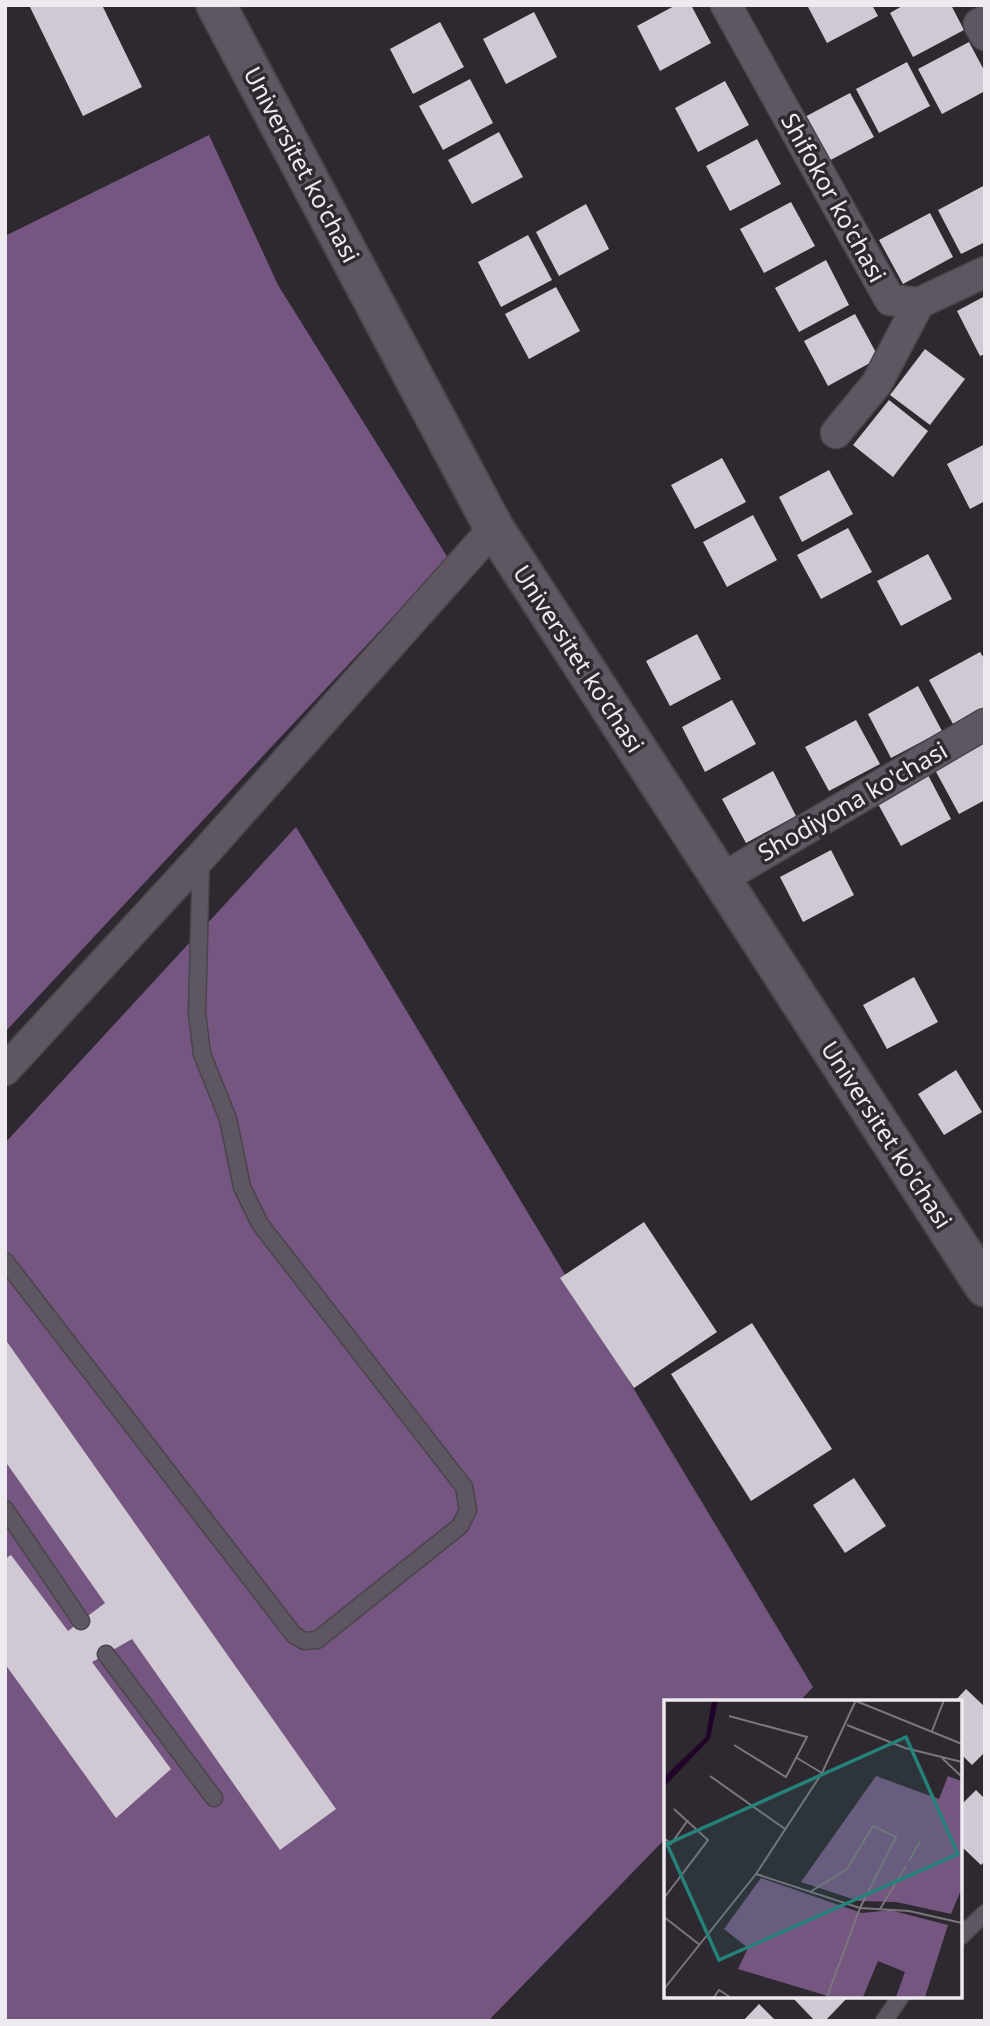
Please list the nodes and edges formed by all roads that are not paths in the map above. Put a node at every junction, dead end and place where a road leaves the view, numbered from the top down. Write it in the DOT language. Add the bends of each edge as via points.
graph roads {
  1 [pos="216,5"];
  2 [pos="726,5"];
  3 [pos="985,21"];
  4 [pos="985,35"];
  5 [pos="985,272"];
  6 [pos="919,303"];
  7 [pos="836,433"];
  8 [pos="494,528"];
  9 [pos="985,724"];
  10 [pos="201,857"];
  11 [pos="720,879"];
  12 [pos="5,1070"];
  13 [pos="5,1261"];
  14 [pos="985,1287"];
  15 [pos="5,1509"];
  16 [pos="81,1621"];
  17 [pos="106,1654"];
  18 [pos="214,1798"];
  19 [pos="985,1913"];
  20 [pos="962,1935"];
  21 [pos="900,1998"];
  22 [pos="884,2021"];
  1 -- 8 [label="main road, Universitet ko'chasi"];
  2 -- 6 [label="street, Shifokor ko'chasi" via="890,300"];
  3 -- 4 [label="street" via="979,24"];
  5 -- 6 [label="street"];
  6 -- 7 [label="street" via="877,383"];
  8 -- 10 [label="street"];
  8 -- 11 [label="main road, Universitet ko'chasi"];
  9 -- 11 [label="street, Shodiyona ko'chasi"];
  10 -- 12 [label="street"];
  10 -- 13 [label="lane" via="197,1013 202,1054 228,1119 242,1187 260,1224 464,1487 468,1510 460,1526 317,1640 304,1641 294,1635"];
  11 -- 14 [label="main road, Universitet ko'chasi"];
  15 -- 16 [label="lane"];
  17 -- 18 [label="lane"];
  19 -- 20 [label="lane"];
  21 -- 22 [label="lane"];
}
